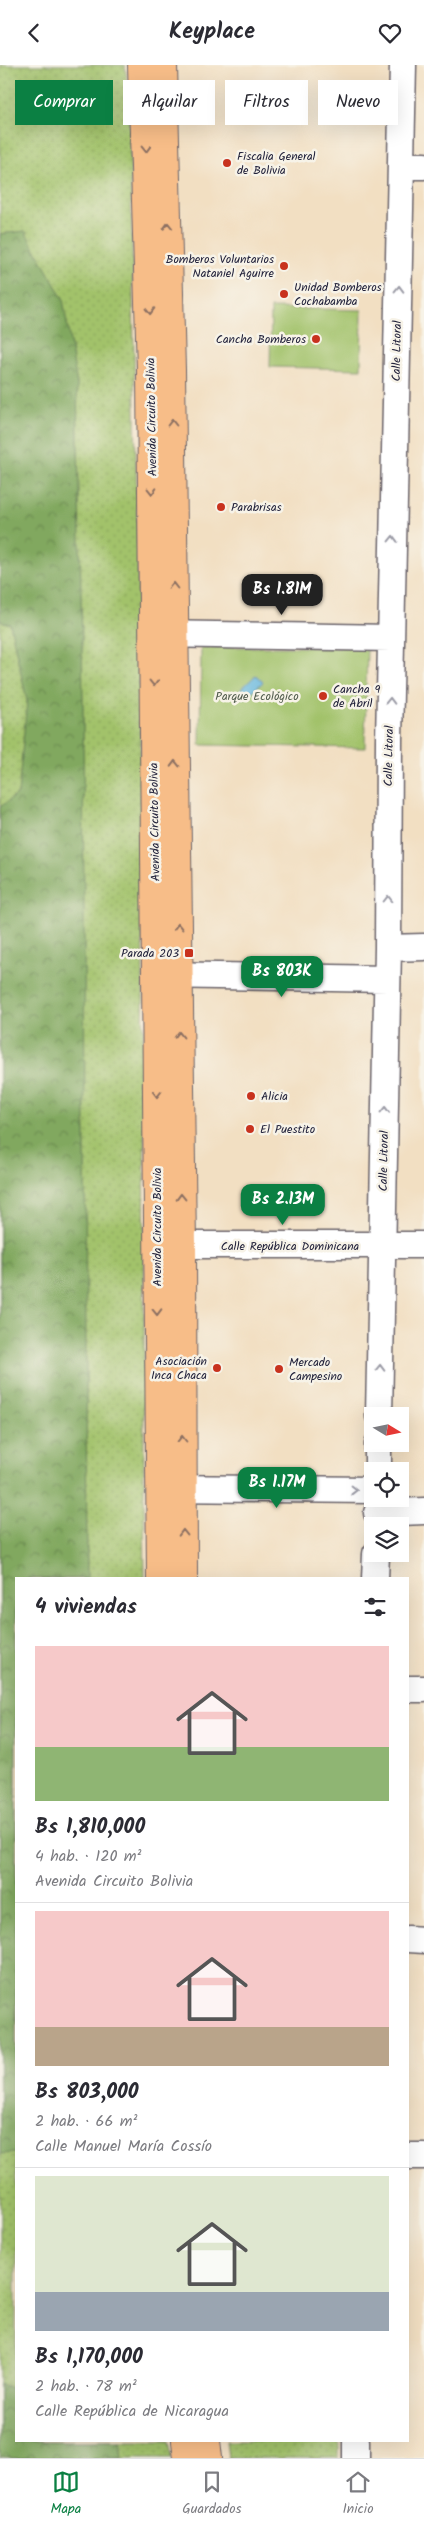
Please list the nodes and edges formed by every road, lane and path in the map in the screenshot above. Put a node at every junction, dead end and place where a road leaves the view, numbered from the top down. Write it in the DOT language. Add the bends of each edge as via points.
graph roads {
  1 [pos="142,65"];
  2 [pos="163,65"];
  3 [pos="403,65"];
  4 [pos="413,166"];
  5 [pos="163,635"];
  6 [pos="391,638"];
  7 [pos="424,947"];
  8 [pos="388,948"];
  9 [pos="168,975"];
  10 [pos="387,979"];
  11 [pos="424,1245"];
  12 [pos="169,1246"];
  13 [pos="383,1247"];
  14 [pos="379,1407"];
  15 [pos="171,1488"];
  16 [pos="364,1506"];
  17 [pos="376,1507"];
  18 [pos="424,1511"];
  19 [pos="376,1562"];
  20 [pos="161,1577"];
  21 [pos="183,1577"];
  22 [pos="376,1577"];
  23 [pos="409,1689"];
  24 [pos="424,1689"];
  25 [pos="409,1939"];
  26 [pos="424,1940"];
  27 [pos="409,2156"];
  28 [pos="424,2157"];
  29 [pos="186,2442"];
  30 [pos="206,2442"];
  31 [pos="356,2442"];
  32 [pos="188,2458"];
  33 [pos="208,2458"];
  34 [pos="356,2458"];
  1 -- 5 [label="highway, Avenida Circuito Bolivia, one-way"];
  5 -- 2 [label="highway, Avenida Circuito Bolivia, one-way" via="171,370"];
  3 -- 4 [label="street, Calle Litoral"];
  6 -- 4 [label="street, Calle Litoral, one-way"];
  5 -- 6 [label="street"];
  5 -- 9 [label="highway, Avenida Circuito Bolivia"];
  8 -- 6 [label="street, Calle Litoral, one-way"];
  7 -- 8 [label="street"];
  8 -- 10 [label="street, Calle Litoral"];
  9 -- 10 [label="street"];
  9 -- 12 [label="highway, Avenida Circuito Bolivia"];
  13 -- 10 [label="street, Calle Litoral, one-way"];
  11 -- 13 [label="street, Calle República Dominicana"];
  12 -- 13 [label="street, Calle República Dominicana"];
  12 -- 15 [label="highway, Avenida Circuito Bolivia"];
  14 -- 13 [label="street, Calle Litoral, one-way"];
  15 -- 16 [label="street, one-way"];
  15 -- 20 [label="highway, Avenida Circuito Bolivia"];
  21 -- 15 [label="highway, Avenida Circuito Bolivia, one-way"];
  17 -- 18 [label="street"];
  19 -- 22 [label="street"];
  23 -- 24 [label="street"];
  25 -- 26 [label="street"];
  27 -- 28 [label="street"];
  29 -- 32 [label="highway"];
  30 -- 33 [label="highway"];
  31 -- 34 [label="street"];
}
